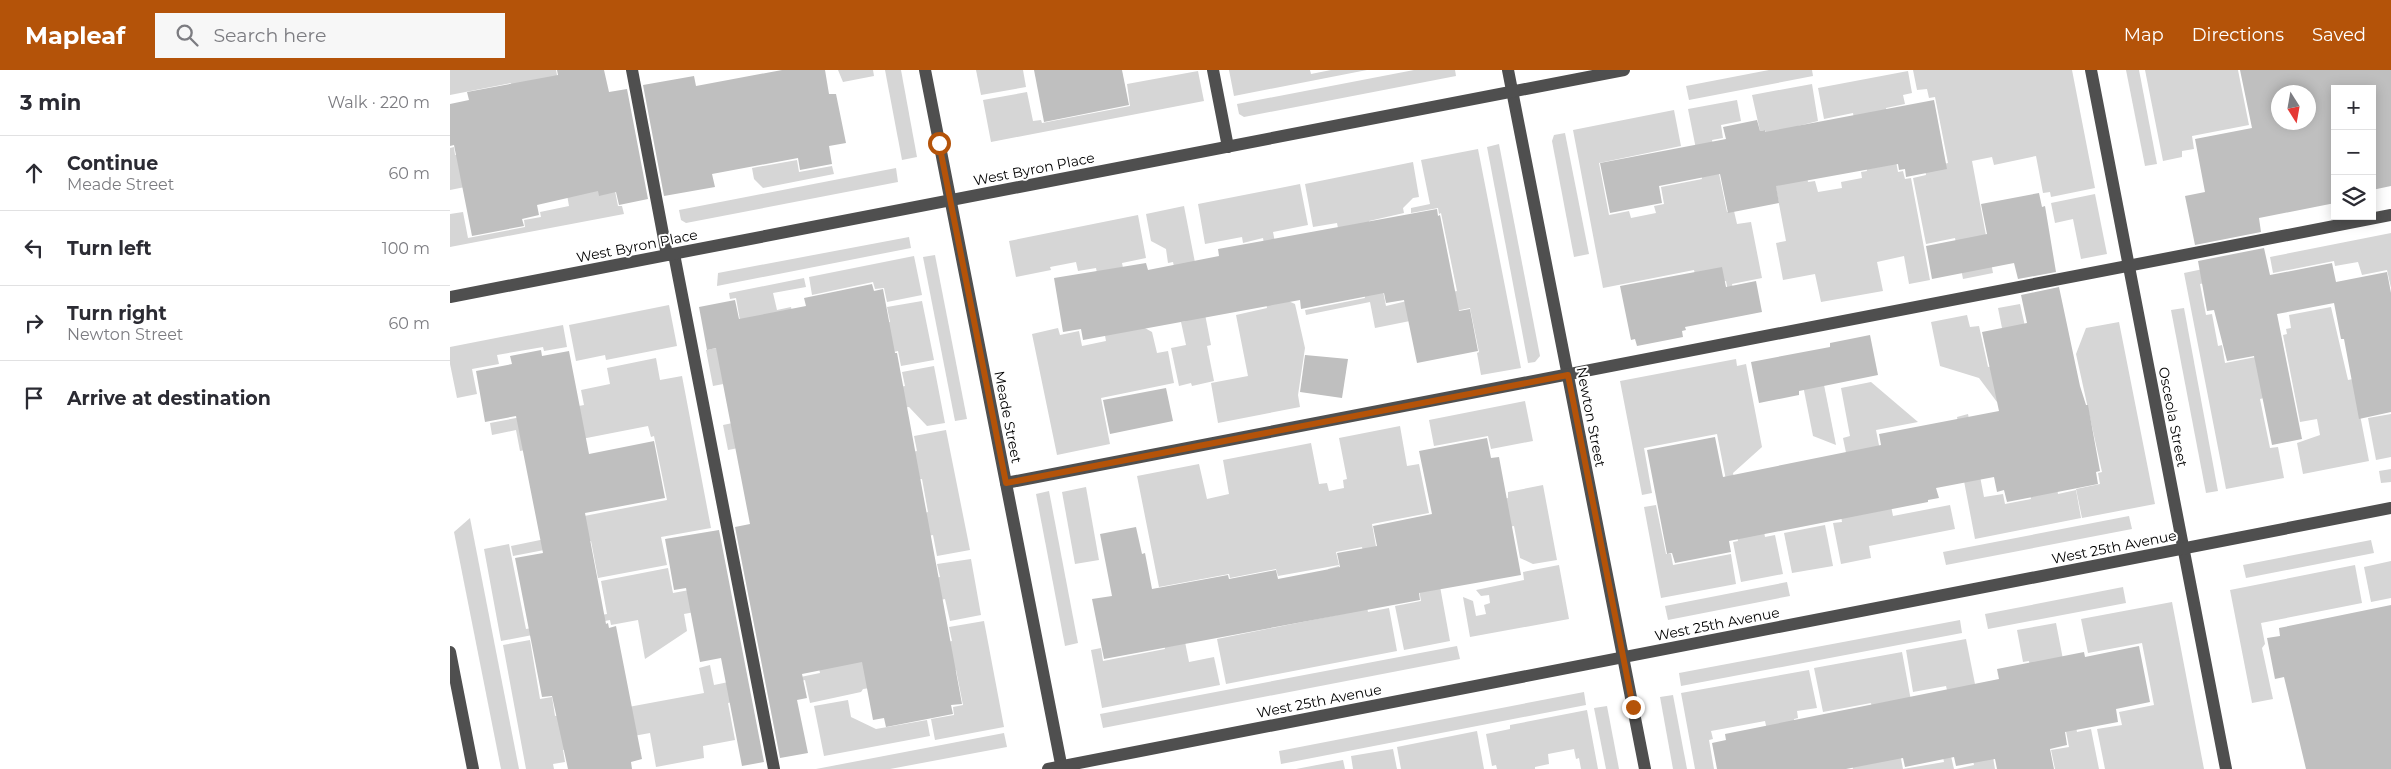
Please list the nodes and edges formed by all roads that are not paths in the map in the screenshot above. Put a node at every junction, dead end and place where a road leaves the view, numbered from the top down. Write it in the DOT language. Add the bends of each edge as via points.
graph roads {
  1 [pos="632,70"];
  2 [pos="925,70"];
  3 [pos="1213,70"];
  4 [pos="1508,70"];
  5 [pos="1624,70"];
  6 [pos="2091,70"];
  7 [pos="1512,92"];
  8 [pos="1228,147"];
  9 [pos="950,200"];
  10 [pos="2391,215"];
  11 [pos="671,254"];
  12 [pos="2129,266"];
  13 [pos="450,297"];
  14 [pos="1568,375"];
  15 [pos="1006,483"];
  16 [pos="2391,508"];
  17 [pos="2184,548"];
  18 [pos="450,652"];
  19 [pos="1623,657"];
  20 [pos="453,687"];
  21 [pos="1057,768"];
  22 [pos="473,769"];
  23 [pos="774,769"];
  24 [pos="1645,769"];
  25 [pos="2226,769"];
  1 -- 11 [label="street"];
  2 -- 9 [label="street, Meade Street"];
  3 -- 8 [label="street"];
  4 -- 7 [label="street, Newton Street"];
  5 -- 7 [label="street, West Byron Place"];
  6 -- 12 [label="street, Osceola Street"];
  7 -- 8 [label="street, West Byron Place"];
  7 -- 14 [label="street, Newton Street"];
  8 -- 9 [label="street, West Byron Place"];
  9 -- 11 [label="street, West Byron Place"];
  9 -- 15 [label="street, Meade Street"];
  10 -- 12 [label="street"];
  11 -- 13 [label="street, West Byron Place"];
  11 -- 23 [label="street"];
  12 -- 14 [label="street"];
  12 -- 17 [label="street, Osceola Street"];
  14 -- 15 [label="street"];
  14 -- 19 [label="street, Newton Street"];
  15 -- 21 [label="street, Meade Street"];
  16 -- 17 [label="street, West 25th Avenue"];
  17 -- 19 [label="street, West 25th Avenue"];
  17 -- 25 [label="street, Osceola Street"];
  18 -- 20 [label="street"];
  19 -- 21 [label="street, West 25th Avenue"];
  19 -- 24 [label="street, Newton Street"];
  20 -- 22 [label="street"];
}
